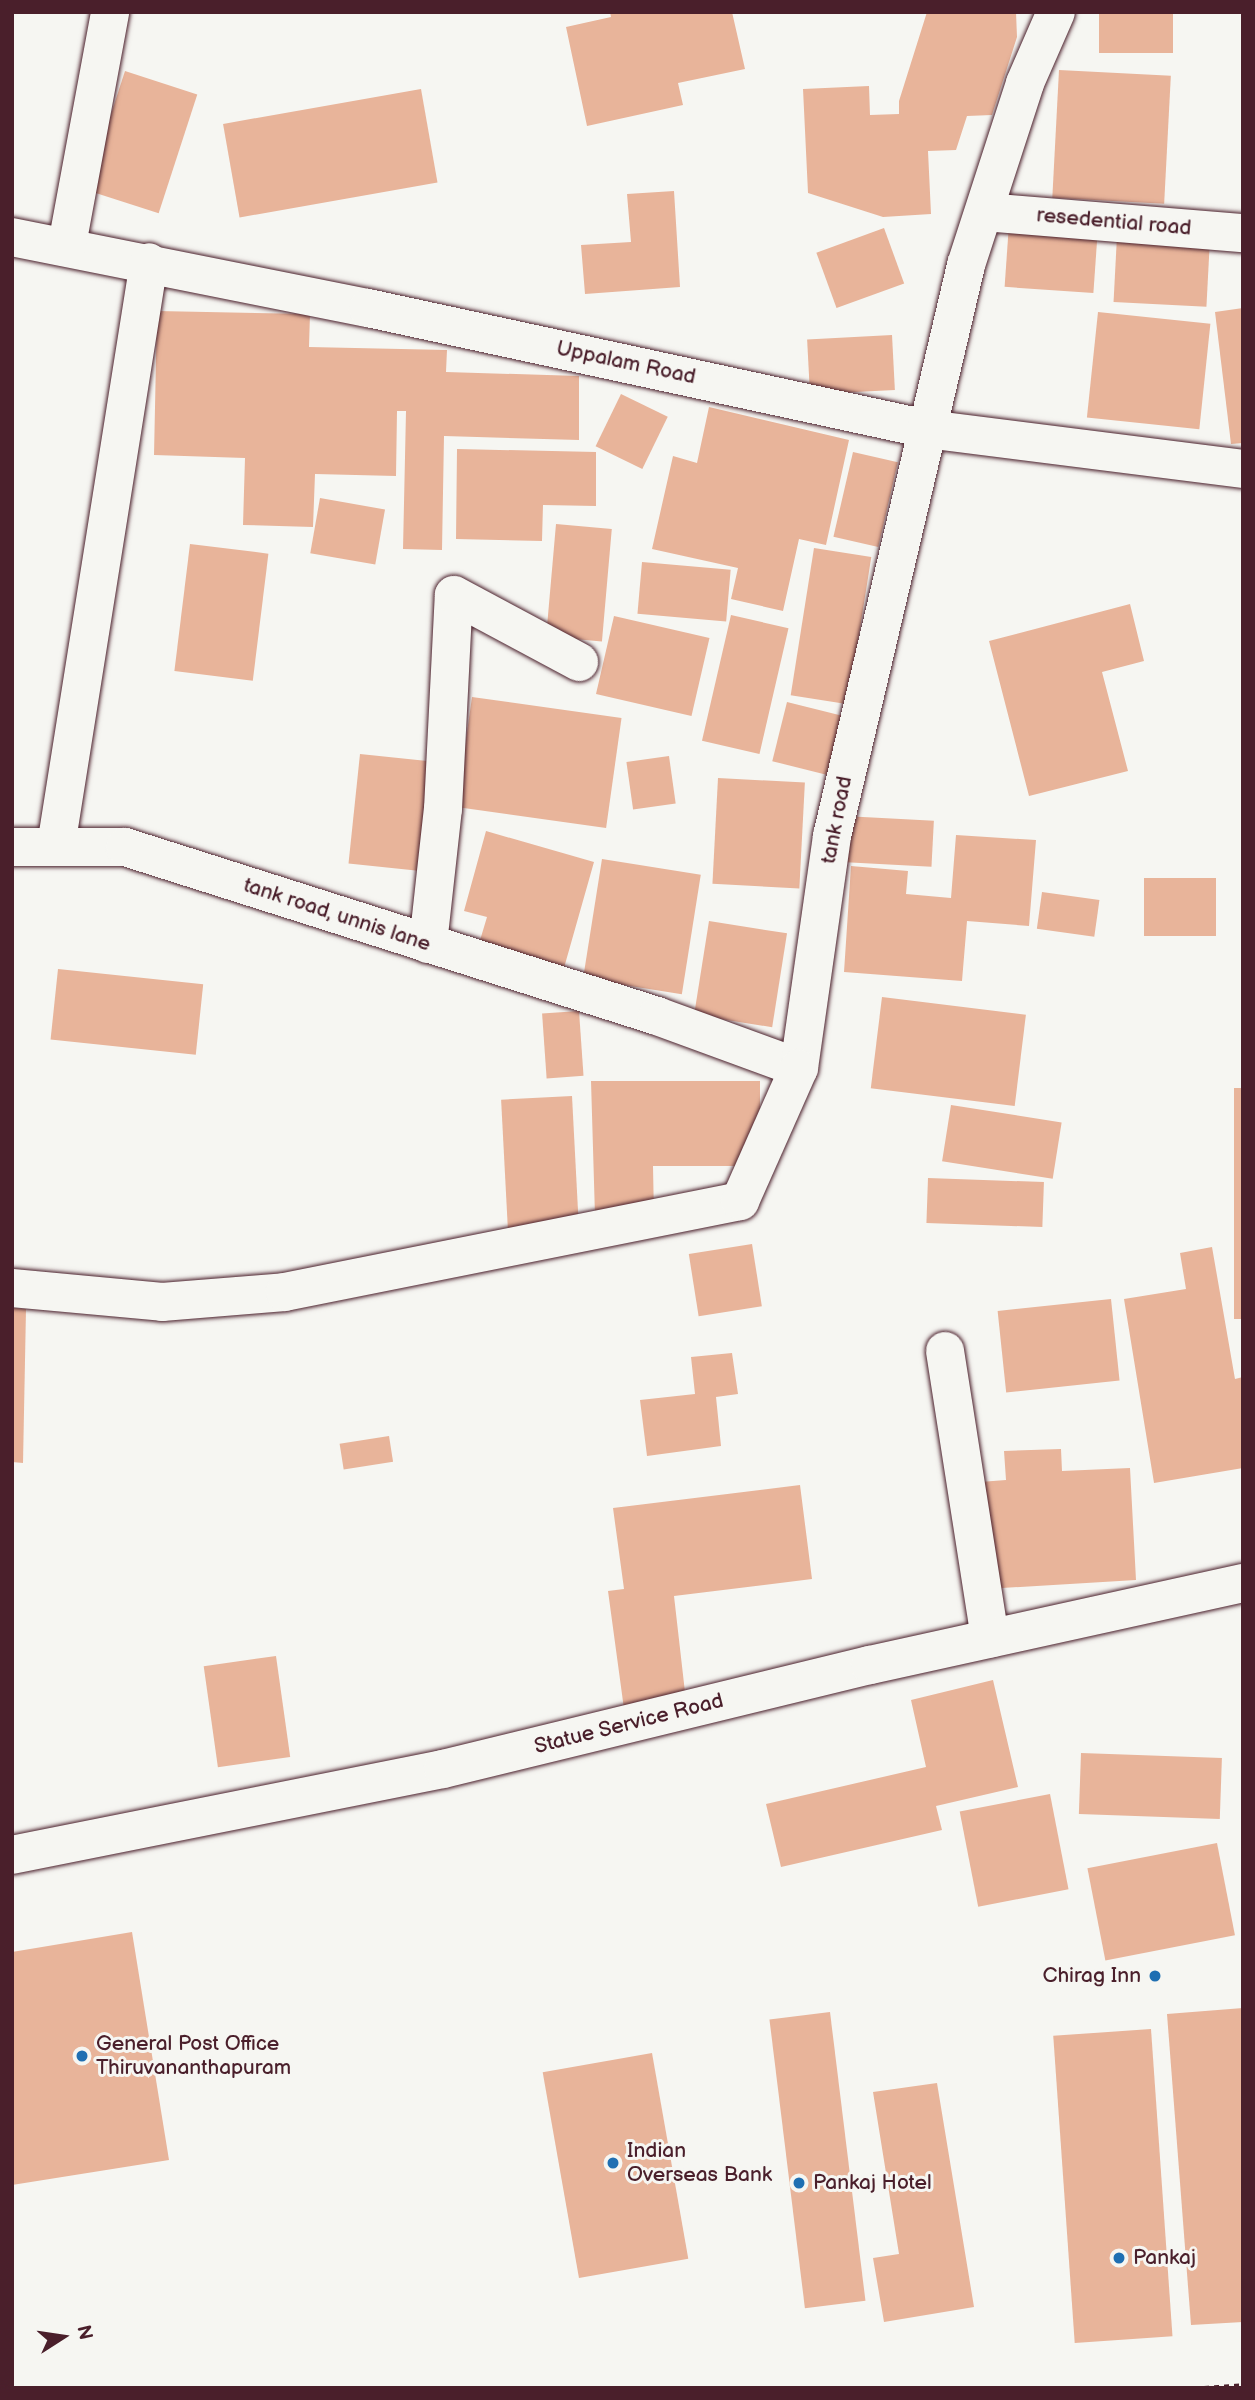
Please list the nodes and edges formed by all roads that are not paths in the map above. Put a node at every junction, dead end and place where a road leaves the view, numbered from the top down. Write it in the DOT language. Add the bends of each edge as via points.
graph roads {
  1 [pos="110,12"];
  2 [pos="1056,12"];
  3 [pos="985,212"];
  4 [pos="1243,233"];
  5 [pos="12,237"];
  6 [pos="67,245"];
  7 [pos="149,262"];
  8 [pos="927,429"];
  9 [pos="1243,469"];
  10 [pos="579,662"];
  11 [pos="12,846"];
  12 [pos="56,846"];
  13 [pos="428,944"];
  14 [pos="799,1068"];
  15 [pos="12,1287"];
  16 [pos="945,1351"];
  17 [pos="1243,1583"];
  18 [pos="990,1639"];
  19 [pos="12,1856"];
  1 -- 6 [label="street"];
  2 -- 3 [label="street, tank road" via="1025,83"];
  3 -- 4 [label="street, resedential road"];
  3 -- 8 [label="street, tank road" via="967,265"];
  5 -- 6 [label="street, Uppalam Road"];
  6 -- 7 [label="street, Uppalam Road"];
  7 -- 8 [label="street, Uppalam Road"];
  7 -- 12 [label="street"];
  8 -- 9 [label="street, Uppalam Road"];
  8 -- 14 [label="street, tank road" via="832,836"];
  10 -- 13 [label="street" via="454,594 443,808"];
  11 -- 12 [label="street, tank road, unnis lane"];
  12 -- 13 [label="street, tank road, unnis lane" via="125,847"];
  13 -- 14 [label="street, tank road, unnis lane" via="657,1016"];
  14 -- 15 [label="street, tank road" via="740,1200 285,1292 162,1302"];
  16 -- 18 [label="street"];
  17 -- 18 [label="street, Statue Service Road"];
  18 -- 19 [label="street, Statue Service Road" via="443,1769"];
}
